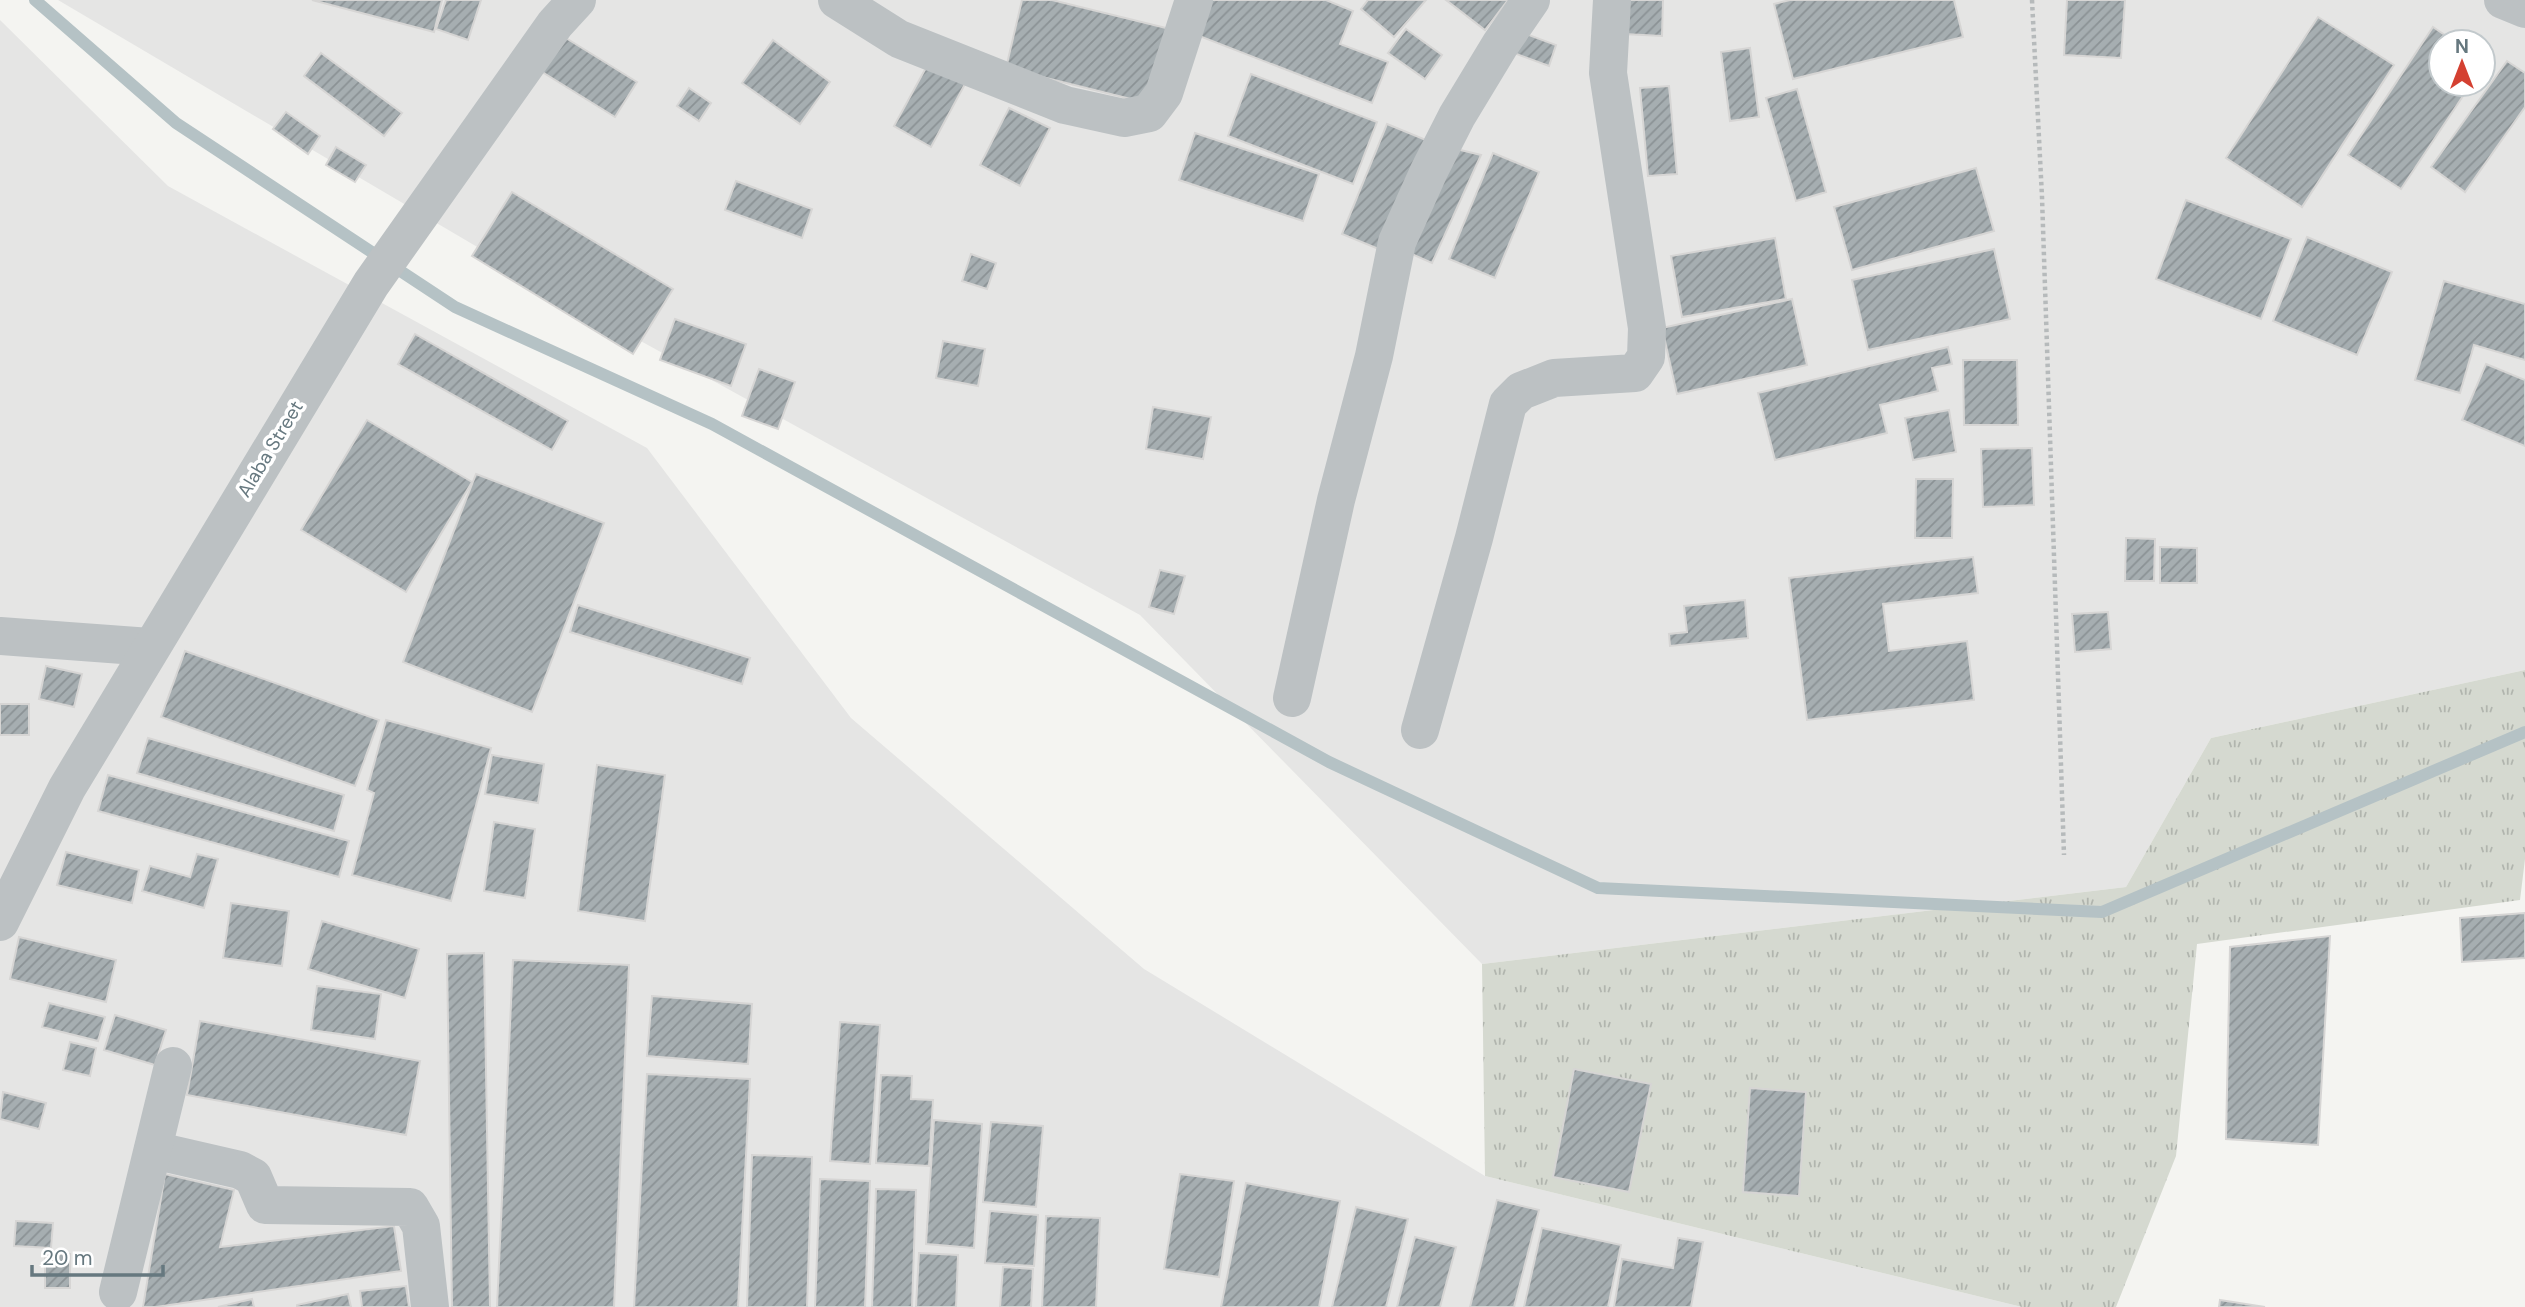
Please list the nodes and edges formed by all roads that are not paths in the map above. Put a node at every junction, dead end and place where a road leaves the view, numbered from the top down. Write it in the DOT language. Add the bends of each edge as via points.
graph roads {
  1 [pos="577,0"];
  2 [pos="837,0"];
  3 [pos="1194,0"];
  4 [pos="1531,0"];
  5 [pos="1612,0"];
  6 [pos="2503,0"];
  7 [pos="2525,9"];
  8 [pos="0,635"];
  9 [pos="150,647"];
  10 [pos="1292,698"];
  11 [pos="1420,730"];
  12 [pos="0,922"];
  13 [pos="173,1066"];
  14 [pos="152,1150"];
  15 [pos="118,1292"];
  16 [pos="430,1307"];
  1 -- 9 [label="street, Alaba Street" via="555,24 370,284"];
  2 -- 3 [label="street" via="899,39 982,74 1065,105 1124,118 1149,113 1164,93"];
  4 -- 10 [label="street" via="1457,116 1397,242"];
  5 -- 11 [label="street" via="1608,73 1647,328 1646,357 1635,373 1554,378 1521,391 1508,404"];
  6 -- 7 [label="street"];
  8 -- 9 [label="street"];
  9 -- 12 [label="street, Alaba Street" via="67,788"];
  13 -- 14 [label="street"];
  14 -- 15 [label="street"];
  14 -- 16 [label="street" via="240,1170 253,1177 265,1205 410,1207 421,1226"];
}
